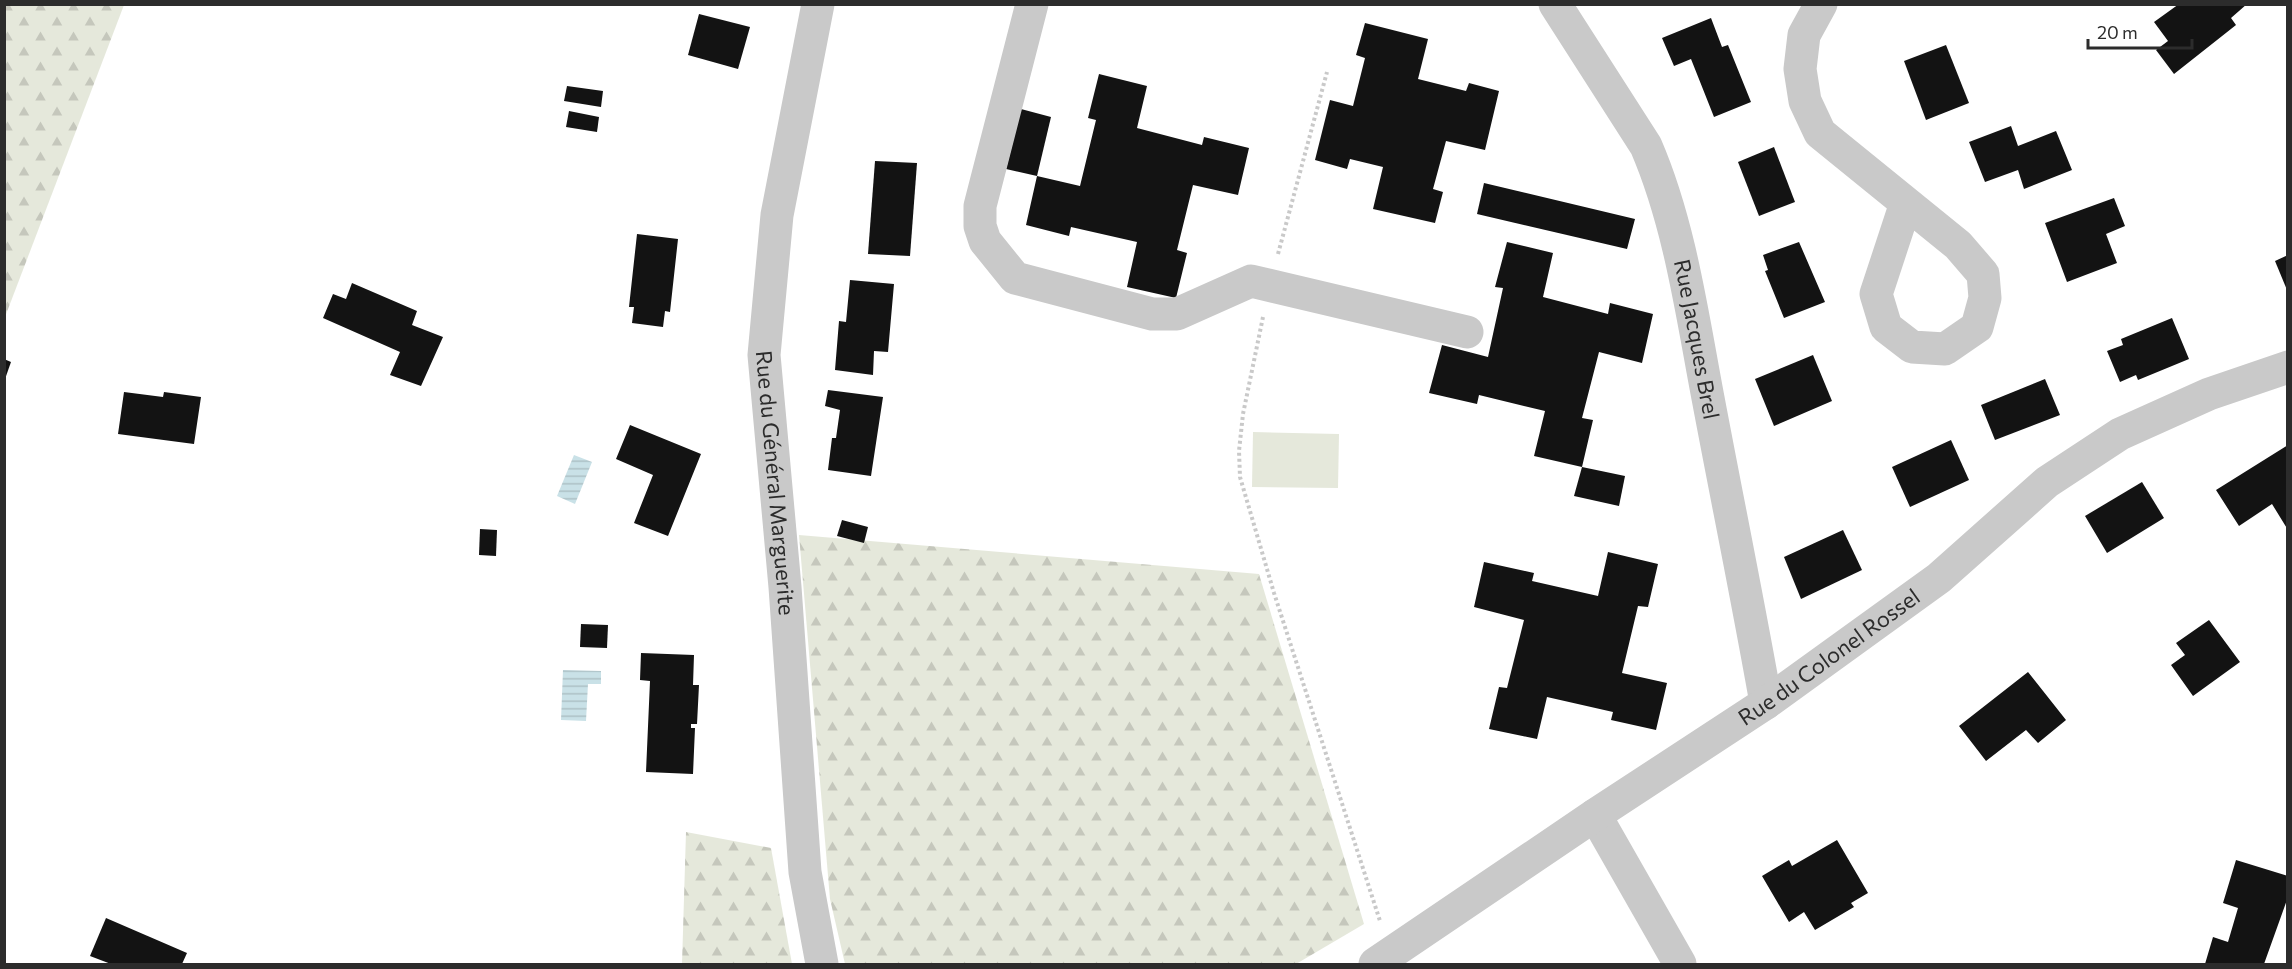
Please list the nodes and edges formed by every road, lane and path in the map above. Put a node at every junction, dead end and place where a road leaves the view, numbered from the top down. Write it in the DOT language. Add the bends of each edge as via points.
graph roads {
  1 [pos="818,4"];
  2 [pos="1032,4"];
  3 [pos="1555,4"];
  4 [pos="1821,4"];
  5 [pos="1327,72"];
  6 [pos="1906,203"];
  7 [pos="1270,286"];
  8 [pos="1467,333"];
  9 [pos="2288,367"];
  10 [pos="1766,703"];
  11 [pos="1595,815"];
  12 [pos="1383,959"];
  13 [pos="822,964"];
  14 [pos="1680,964"];
  1 -- 13 [label="street, Rue du Général Marguerite" via="777,215 764,355 805,872"];
  2 -- 7 [label="street" via="980,206 985,241 1015,278 1152,314 1176,314 1251,281"];
  3 -- 10 [label="street, Rue Jacques Brel" via="1646,146 1656,171 1693,321"];
  4 -- 6 [label="street" via="1804,36 1800,69 1805,101 1820,133"];
  5 -- 7 [label="path"];
  7 -- 8 [label="street"];
  7 -- 12 [label="path" via="1243,414 1240,477"];
  9 -- 10 [label="street, Rue du Colonel Rossel" via="2209,394 2120,434 2047,482 1939,578"];
  10 -- 11 [label="street, Rue du Colonel Rossel"];
  11 -- 12 [label="street, Rue du Colonel Rossel"];
  11 -- 14 [label="street"];
}
